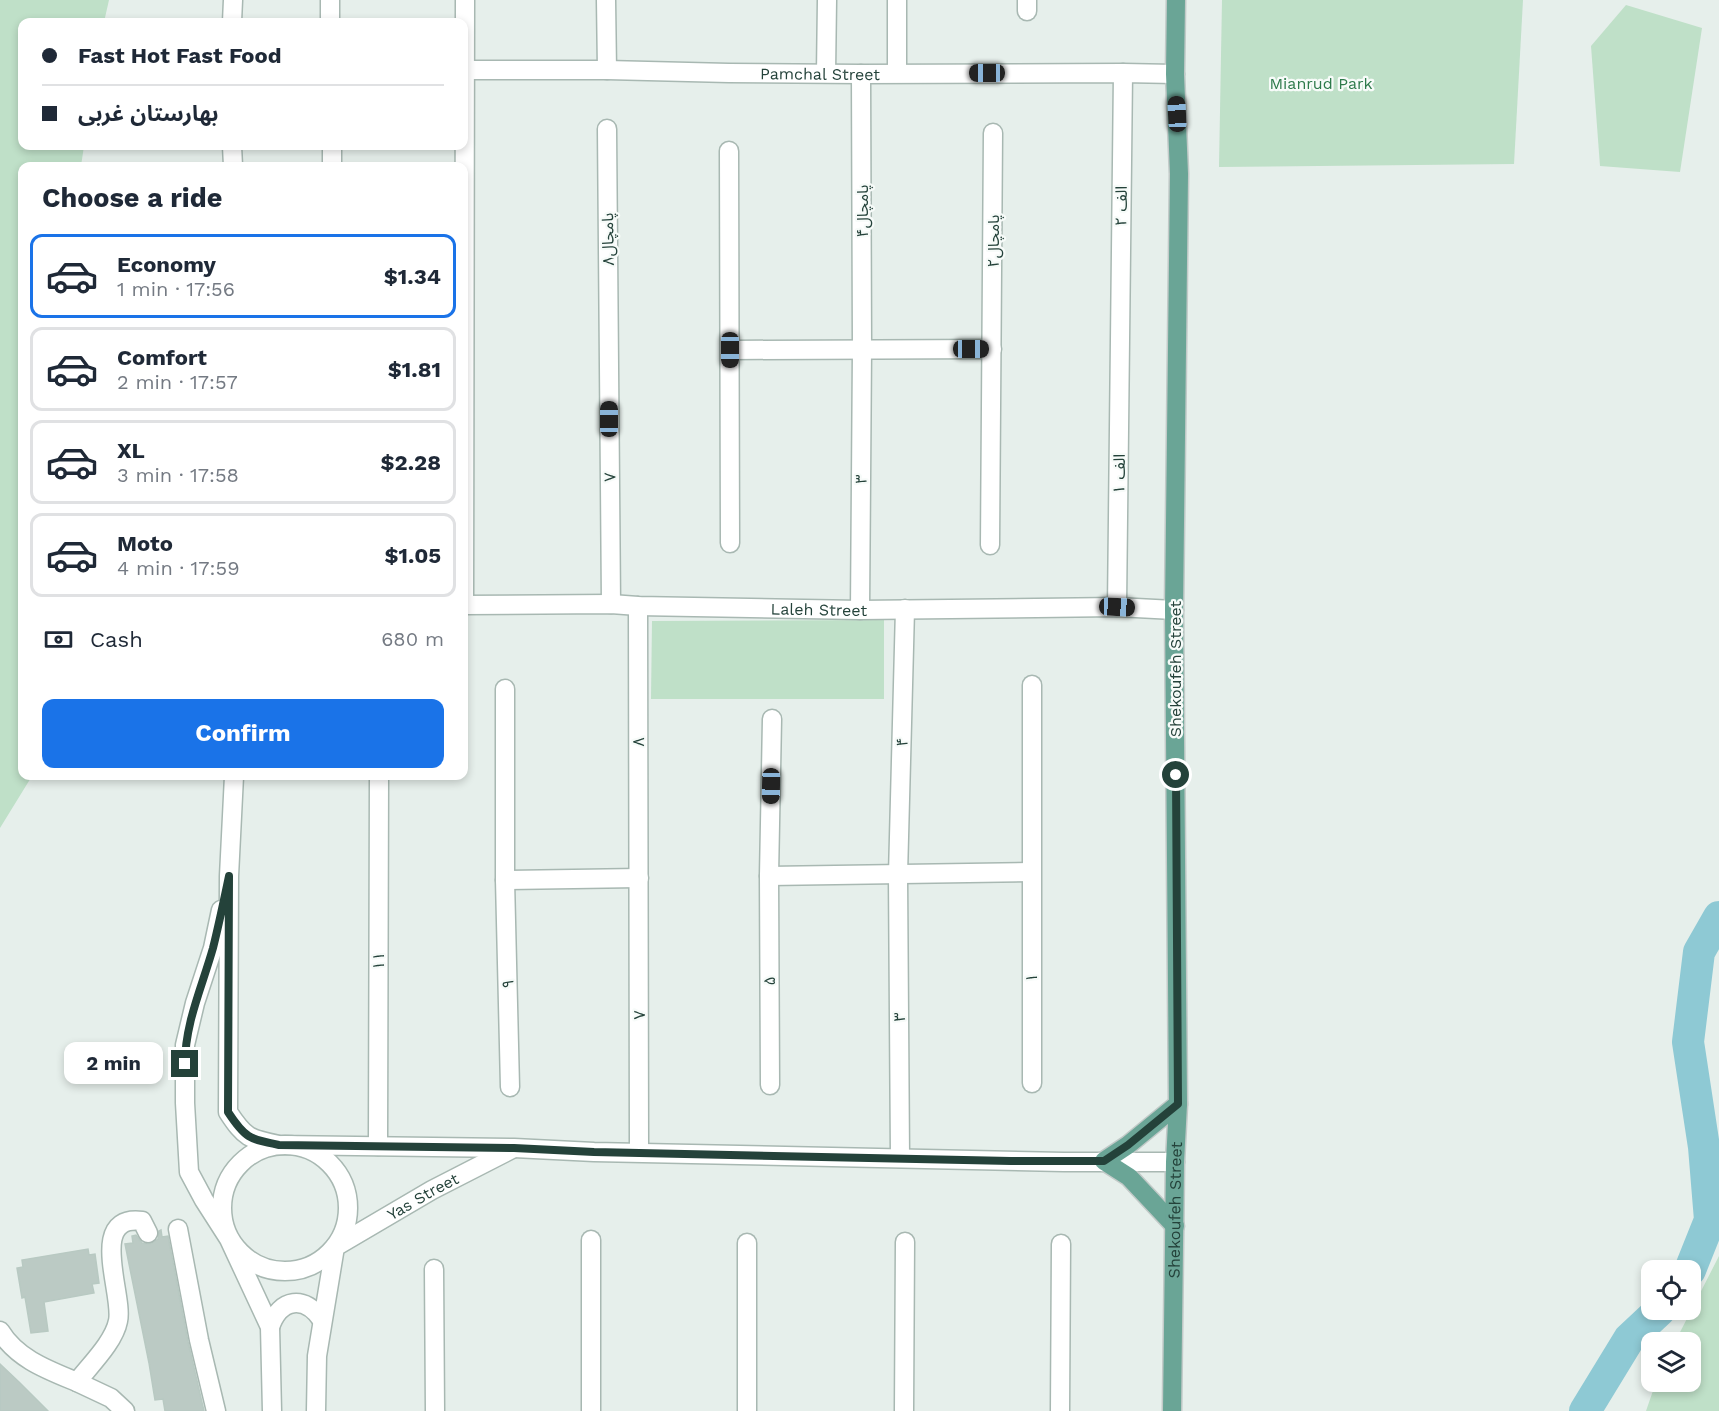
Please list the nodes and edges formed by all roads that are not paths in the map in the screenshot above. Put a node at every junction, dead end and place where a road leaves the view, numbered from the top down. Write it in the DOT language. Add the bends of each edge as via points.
graph roads {
  1 [pos="233,0"];
  2 [pos="330,0"];
  3 [pos="465,0"];
  4 [pos="606,0"];
  5 [pos="827,0"];
  6 [pos="897,0"];
  7 [pos="1176,0"];
  8 [pos="232,18"];
  9 [pos="330,18"];
  10 [pos="465,18"];
  11 [pos="468,70"];
  12 [pos="607,70"];
  13 [pos="826,73"];
  14 [pos="897,73"];
  15 [pos="1123,73"];
  16 [pos="861,74"];
  17 [pos="1175,74"];
  18 [pos="607,129"];
  19 [pos="993,133"];
  20 [pos="729,151"];
  21 [pos="1120,340"];
  22 [pos="862,349"];
  23 [pos="992,349"];
  24 [pos="609,350"];
  25 [pos="730,350"];
  26 [pos="730,543"];
  27 [pos="990,545"];
  28 [pos="611,604"];
  29 [pos="468,605"];
  30 [pos="638,606"];
  31 [pos="1117,607"];
  32 [pos="905,609"];
  33 [pos="860,610"];
  34 [pos="1174,610"];
  35 [pos="1032,685"];
  36 [pos="505,688"];
  37 [pos="772,719"];
  38 [pos="234,780"];
  39 [pos="379,780"];
  40 [pos="1031,872"];
  41 [pos="898,875"];
  42 [pos="229,876"];
  43 [pos="769,876"];
  44 [pos="639,878"];
  45 [pos="505,880"];
  46 [pos="1032,1083"];
  47 [pos="770,1085"];
  48 [pos="510,1087"];
  49 [pos="1178,1104"];
  50 [pos="279,1145"];
  51 [pos="378,1146"];
  52 [pos="514,1148"];
  53 [pos="639,1152"];
  54 [pos="900,1158"];
  55 [pos="1104,1161"];
  56 [pos="1175,1162"];
  57 [pos="1175,1226"];
  58 [pos="178,1229"];
  59 [pos="148,1233"];
  60 [pos="229,1239"];
  61 [pos="591,1240"];
  62 [pos="905,1242"];
  63 [pos="747,1243"];
  64 [pos="1061,1244"];
  65 [pos="335,1247"];
  66 [pos="434,1269"];
  67 [pos="322,1320"];
  68 [pos="270,1326"];
  69 [pos="0,1331"];
  70 [pos="77,1382"];
  71 [pos="125,1411"];
  72 [pos="216,1411"];
  73 [pos="272,1411"];
  74 [pos="316,1411"];
  75 [pos="435,1411"];
  76 [pos="591,1411"];
  77 [pos="747,1411"];
  78 [pos="904,1411"];
  79 [pos="1060,1411"];
  80 [pos="1172,1411"];
  1 -- 8 [label="street"];
  2 -- 9 [label="street"];
  3 -- 10 [label="street"];
  4 -- 12 [label="street"];
  5 -- 13 [label="street"];
  6 -- 14 [label="street"];
  7 -- 17 [label="main road, Shekoufeh Street"];
  11 -- 12 [label="street, Pamchal Street"];
  12 -- 13 [label="street, Pamchal Street"];
  13 -- 16 [label="street, Pamchal Street"];
  14 -- 15 [label="street, Pamchal Street"];
  14 -- 16 [label="street, Pamchal Street"];
  15 -- 17 [label="street, Pamchal Street"];
  15 -- 21 [label="street, ۲ الف"];
  16 -- 22 [label="street, پامچال۴"];
  17 -- 34 [label="main road, Shekoufeh Street" via="1179,174"];
  18 -- 24 [label="street, پامچال۸"];
  19 -- 23 [label="street, پامچال۲"];
  20 -- 25 [label="street"];
  21 -- 31 [label="street, ۱ الف"];
  22 -- 23 [label="street"];
  22 -- 25 [label="street"];
  22 -- 33 [label="street, ۳"];
  23 -- 27 [label="street"];
  24 -- 28 [label="street, ۷"];
  25 -- 26 [label="street"];
  28 -- 29 [label="street, Laleh Street"];
  28 -- 30 [label="street, Laleh Street"];
  30 -- 33 [label="street, Laleh Street"];
  30 -- 44 [label="street, ۸"];
  31 -- 32 [label="street, Laleh Street"];
  31 -- 34 [label="street, Laleh Street"];
  32 -- 33 [label="street, Laleh Street"];
  32 -- 41 [label="street, ۴"];
  34 -- 49 [label="main road, Shekoufeh Street"];
  35 -- 40 [label="street, ۱"];
  36 -- 45 [label="street, ۹"];
  37 -- 43 [label="street, ۵"];
  38 -- 42 [label="street"];
  39 -- 51 [label="street, ۱۱"];
  40 -- 41 [label="street"];
  40 -- 46 [label="street, ۱"];
  41 -- 43 [label="street"];
  41 -- 54 [label="street, ۳"];
  42 -- 50 [label="street" via="228,1112 240,1131 254,1140"];
  42 -- 60 [label="street" via="185,1045 189,1172"];
  43 -- 47 [label="street, ۵"];
  44 -- 45 [label="street"];
  44 -- 53 [label="street, ۷"];
  45 -- 48 [label="street, ۹"];
  49 -- 55 [label="main road"];
  49 -- 56 [label="main road, Shekoufeh Street"];
  50 -- 51 [label="street, Yas Street"];
  50 -- 60 [label="street" via="259,1150 229,1178 222,1198 222,1219"];
  50 -- 65 [label="street" via="300,1147 319,1155 334,1169 345,1188 345,1229"];
  51 -- 52 [label="street, Yas Street"];
  52 -- 53 [label="street, Yas Street"];
  52 -- 65 [label="street, Yas Street"];
  53 -- 54 [label="street, Yas Street"];
  54 -- 55 [label="street, Yas Street"];
  55 -- 56 [label="street, Yas Street"];
  55 -- 57 [label="main road" via="1129,1177"];
  56 -- 57 [label="main road, Shekoufeh Street"];
  57 -- 80 [label="main road, Shekoufeh Street"];
  58 -- 72 [label="street"];
  59 -- 70 [label="street" via="142,1221 130,1219 113,1235 111,1251 119,1319 113,1335"];
  60 -- 65 [label="street" via="242,1255 260,1267 280,1272 301,1270 320,1261"];
  60 -- 68 [label="street"];
  61 -- 76 [label="street"];
  62 -- 78 [label="street"];
  63 -- 77 [label="street"];
  64 -- 79 [label="street"];
  65 -- 67 [label="street"];
  66 -- 75 [label="street"];
  67 -- 68 [label="street" via="316,1310 293,1303 282,1307"];
  67 -- 74 [label="street"];
  68 -- 73 [label="street"];
  69 -- 70 [label="street" via="15,1350 34,1363"];
  70 -- 71 [label="street" via="111,1398"];
}
